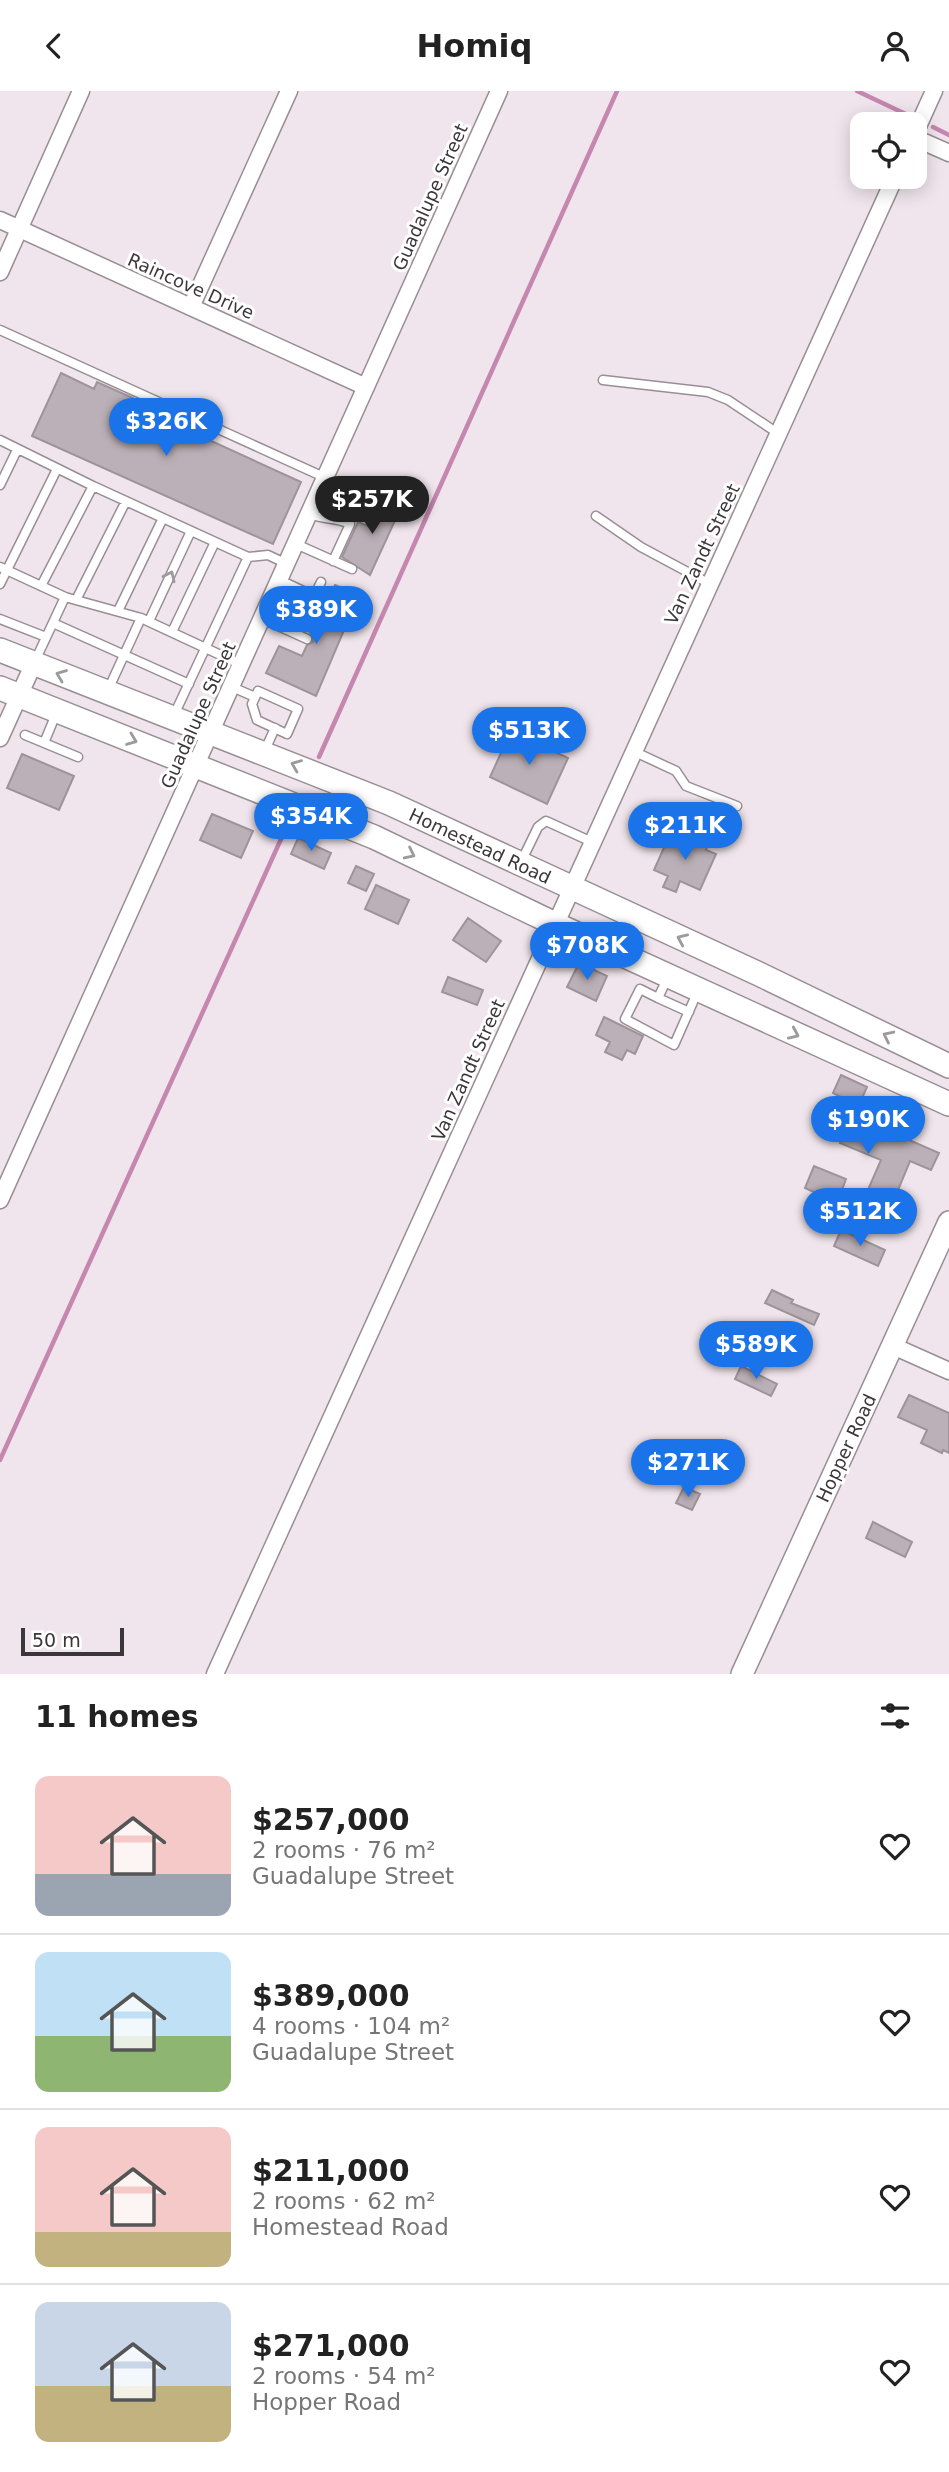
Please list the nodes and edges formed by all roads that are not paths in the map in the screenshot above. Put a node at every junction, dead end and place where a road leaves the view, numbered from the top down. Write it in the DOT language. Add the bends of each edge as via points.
graph roads {
  1 [pos="81,91"];
  2 [pos="289,91"];
  3 [pos="499,91"];
  4 [pos="934,91"];
  5 [pos="925,112"];
  6 [pos="927,142"];
  7 [pos="949,153"];
  8 [pos="890,189"];
  9 [pos="0,221"];
  10 [pos="19,229"];
  11 [pos="0,272"];
  12 [pos="191,307"];
  13 [pos="0,330"];
  14 [pos="603,380"];
  15 [pos="366,387"];
  16 [pos="779,434"];
  17 [pos="0,440"];
  18 [pos="17,450"];
  19 [pos="57,469"];
  20 [pos="324,481"];
  21 [pos="0,485"];
  22 [pos="93,486"];
  23 [pos="125,501"];
  24 [pos="371,507"];
  25 [pos="310,514"];
  26 [pos="596,516"];
  27 [pos="163,518"];
  28 [pos="191,531"];
  29 [pos="215,542"];
  30 [pos="296,544"];
  31 [pos="248,557"];
  32 [pos="333,561"];
  33 [pos="287,564"];
  34 [pos="3,569"];
  35 [pos="352,569"];
  36 [pos="280,580"];
  37 [pos="321,582"];
  38 [pos="0,584"];
  39 [pos="709,584"];
  40 [pos="41,586"];
  41 [pos="314,596"];
  42 [pos="65,597"];
  43 [pos="76,600"];
  44 [pos="118,611"];
  45 [pos="306,613"];
  46 [pos="0,619"];
  47 [pos="145,619"];
  48 [pos="262,619"];
  49 [pos="53,623"];
  50 [pos="172,632"];
  51 [pos="46,637"];
  52 [pos="307,639"];
  53 [pos="206,648"];
  54 [pos="0,650"];
  55 [pos="124,655"];
  56 [pos="33,664"];
  57 [pos="242,665"];
  58 [pos="189,684"];
  59 [pos="232,687"];
  60 [pos="9,692"];
  61 [pos="107,693"];
  62 [pos="255,697"];
  63 [pos="57,711"];
  64 [pos="173,718"];
  65 [pos="275,728"];
  66 [pos="1,732"];
  67 [pos="211,733"];
  68 [pos="25,735"];
  69 [pos="44,743"];
  70 [pos="633,751"];
  71 [pos="264,753"];
  72 [pos="78,757"];
  73 [pos="196,765"];
  74 [pos="389,803"];
  75 [pos="737,806"];
  76 [pos="374,837"];
  77 [pos="592,842"];
  78 [pos="520,865"];
  79 [pos="570,889"];
  80 [pos="555,924"];
  81 [pos="759,974"];
  82 [pos="668,976"];
  83 [pos="698,990"];
  84 [pos="658,998"];
  85 [pos="688,1011"];
  86 [pos="745,1012"];
  87 [pos="949,1066"];
  88 [pos="949,1104"];
  89 [pos="0,1201"];
  90 [pos="949,1222"];
  91 [pos="893,1346"];
  92 [pos="949,1371"];
  93 [pos="215,1674"];
  94 [pos="743,1674"];
  1 -- 10 [label="street"];
  2 -- 12 [label="street"];
  3 -- 15 [label="street, Guadalupe Street"];
  4 -- 5 [label="street"];
  6 -- 7 [label="street"];
  8 -- 16 [label="street, Van Zandt Street"];
  9 -- 10 [label="street, Raincove Drive"];
  10 -- 11 [label="street"];
  10 -- 12 [label="street, Raincove Drive"];
  12 -- 15 [label="street, Raincove Drive"];
  13 -- 20 [label="lane"];
  14 -- 16 [label="lane" via="708,392"];
  15 -- 20 [label="street, Guadalupe Street"];
  16 -- 39 [label="street, Van Zandt Street"];
  17 -- 18 [label="lane"];
  18 -- 19 [label="lane"];
  18 -- 21 [label="lane"];
  19 -- 22 [label="lane"];
  19 -- 34 [label="lane"];
  20 -- 24 [label="lane"];
  20 -- 25 [label="street, Guadalupe Street"];
  22 -- 23 [label="lane"];
  22 -- 40 [label="lane"];
  23 -- 27 [label="lane"];
  23 -- 43 [label="lane"];
  25 -- 30 [label="street, Guadalupe Street"];
  25 -- 32 [label="lane" via="350,524"];
  26 -- 39 [label="lane"];
  27 -- 28 [label="lane"];
  27 -- 44 [label="lane"];
  28 -- 29 [label="lane"];
  47 -- 28 [label="lane, one-way"];
  29 -- 31 [label="lane"];
  29 -- 50 [label="lane"];
  30 -- 32 [label="lane"];
  30 -- 33 [label="street, Guadalupe Street"];
  31 -- 33 [label="lane" via="268,555"];
  31 -- 53 [label="lane"];
  32 -- 35 [label="lane"];
  33 -- 36 [label="street, Guadalupe Street"];
  34 -- 38 [label="lane"];
  34 -- 40 [label="lane"];
  36 -- 41 [label="lane"];
  36 -- 48 [label="street, Guadalupe Street"];
  37 -- 41 [label="lane"];
  39 -- 70 [label="street, Van Zandt Street"];
  40 -- 42 [label="lane"];
  41 -- 45 [label="lane"];
  42 -- 43 [label="lane"];
  42 -- 49 [label="lane"];
  43 -- 44 [label="lane"];
  44 -- 47 [label="lane"];
  46 -- 51 [label="lane"];
  47 -- 50 [label="lane"];
  47 -- 55 [label="lane"];
  48 -- 52 [label="lane"];
  48 -- 57 [label="street, Guadalupe Street"];
  49 -- 51 [label="lane"];
  49 -- 55 [label="lane"];
  50 -- 53 [label="lane"];
  51 -- 56 [label="lane"];
  53 -- 57 [label="lane"];
  53 -- 58 [label="lane"];
  54 -- 56 [label="main road, Homestead Road"];
  55 -- 58 [label="lane"];
  55 -- 61 [label="lane"];
  56 -- 60 [label="street"];
  61 -- 56 [label="main road, Homestead Road, one-way"];
  57 -- 59 [label="street, Guadalupe Street"];
  58 -- 64 [label="lane"];
  59 -- 62 [label="lane"];
  59 -- 67 [label="street, Guadalupe Street"];
  60 -- 63 [label="main road, Homestead Road"];
  60 -- 66 [label="street"];
  61 -- 64 [label="main road, Homestead Road"];
  62 -- 65 [label="lane" via="252,703 257,720"];
  62 -- 65 [label="lane" via="258,691 298,709 287,734"];
  63 -- 69 [label="lane"];
  63 -- 73 [label="main road, Homestead Road, one-way"];
  64 -- 67 [label="main road, Homestead Road"];
  65 -- 71 [label="lane"];
  67 -- 71 [label="main road, Homestead Road"];
  67 -- 73 [label="street, Guadalupe Street"];
  68 -- 69 [label="lane"];
  69 -- 72 [label="lane"];
  70 -- 75 [label="lane" via="676,771 686,786"];
  70 -- 77 [label="street, Van Zandt Street"];
  74 -- 71 [label="main road, Homestead Road, one-way"];
  73 -- 76 [label="main road, Homestead Road"];
  73 -- 89 [label="street, Guadalupe Street"];
  74 -- 76 [label="main road"];
  74 -- 78 [label="main road, Homestead Road"];
  76 -- 80 [label="main road, Homestead Road, one-way"];
  77 -- 78 [label="lane" via="546,821 538,827"];
  77 -- 79 [label="street, Van Zandt Street"];
  78 -- 79 [label="main road, Homestead Road"];
  79 -- 80 [label="street, Van Zandt Street"];
  81 -- 79 [label="main road, Homestead Road, one-way"];
  80 -- 82 [label="main road, Homestead Road"];
  80 -- 93 [label="street, Van Zandt Street"];
  81 -- 86 [label="main road"];
  87 -- 81 [label="main road, Homestead Road, one-way"];
  82 -- 83 [label="main road, Homestead Road"];
  82 -- 84 [label="lane"];
  83 -- 85 [label="lane"];
  83 -- 86 [label="main road, Homestead Road"];
  84 -- 85 [label="lane"];
  84 -- 85 [label="lane" via="640,989 625,1019 674,1045"];
  86 -- 88 [label="main road, Homestead Road, one-way"];
  90 -- 91 [label="street, Hopper Road"];
  91 -- 92 [label="street"];
  91 -- 94 [label="street, Hopper Road"];
}
